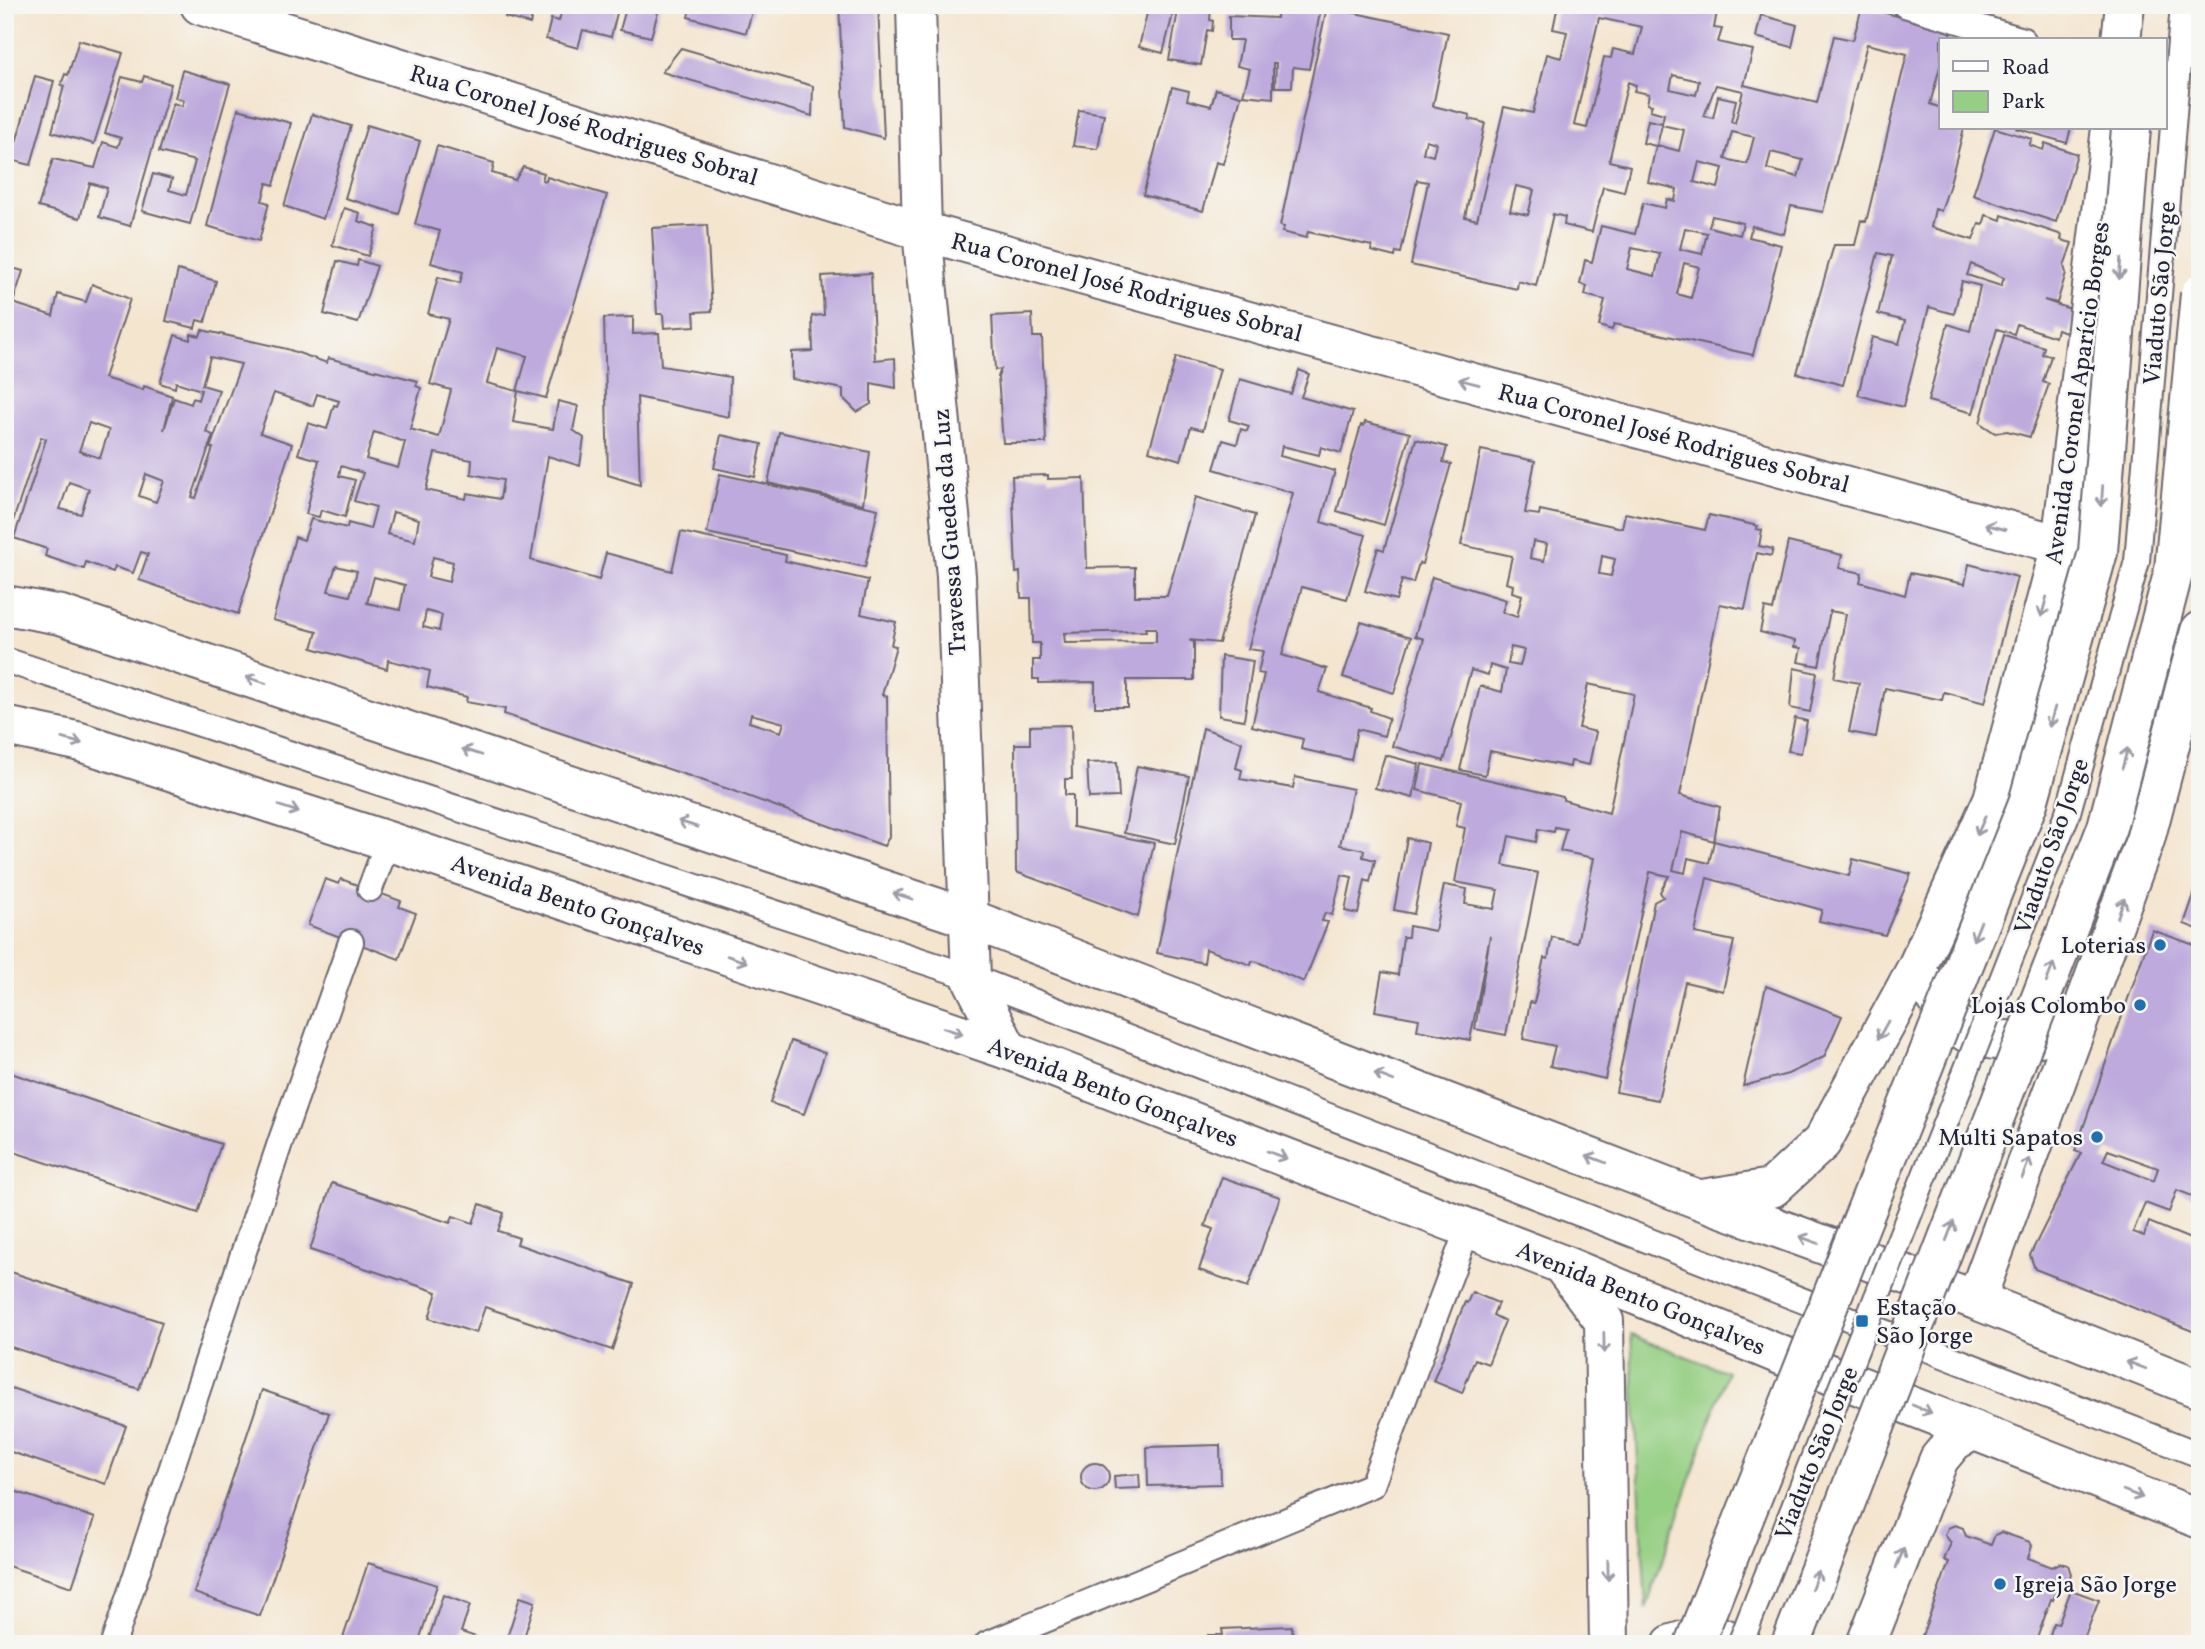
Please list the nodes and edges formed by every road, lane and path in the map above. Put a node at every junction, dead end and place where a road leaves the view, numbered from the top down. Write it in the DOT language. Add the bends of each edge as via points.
graph roads {
  1 [pos="200,5"];
  2 [pos="916,5"];
  3 [pos="1905,5"];
  4 [pos="2125,5"];
  5 [pos="2140,5"];
  6 [pos="2183,5"];
  7 [pos="2016,38"];
  8 [pos="2121,38"];
  9 [pos="2138,38"];
  10 [pos="2111,130"];
  11 [pos="2131,130"];
  12 [pos="922,231"];
  13 [pos="2200,294"];
  14 [pos="2061,545"];
  15 [pos="5,597"];
  16 [pos="5,605"];
  17 [pos="61,615"];
  18 [pos="2200,631"];
  19 [pos="5,660"];
  20 [pos="5,666"];
  21 [pos="5,671"];
  22 [pos="69,678"];
  23 [pos="5,726"];
  24 [pos="388,841"];
  25 [pos="370,889"];
  26 [pos="968,918"];
  27 [pos="351,942"];
  28 [pos="1917,967"];
  29 [pos="971,978"];
  30 [pos="2077,1031"];
  31 [pos="1008,1050"];
  32 [pos="1700,1200"];
  33 [pos="1468,1228"];
  34 [pos="1561,1264"];
  35 [pos="1976,1300"];
  36 [pos="2200,1389"];
  37 [pos="1974,1430"];
  38 [pos="2200,1455"];
  39 [pos="2200,1519"];
  40 [pos="113,1644"];
  41 [pos="987,1644"];
  42 [pos="1609,1644"];
  43 [pos="1672,1644"];
  44 [pos="1694,1644"];
  45 [pos="1741,1644"];
  46 [pos="1791,1644"];
  47 [pos="1866,1644"];
  1 -- 12 [label="main road, Rua Coronel José Rodrigues Sobral"];
  2 -- 12 [label="main road, Travessa Guedes da Luz"];
  3 -- 7 [label="lane"];
  4 -- 8 [label="main road"];
  5 -- 9 [label="main road"];
  6 -- 45 [label="lane, Viaduto São Jorge, bridge" via="2134,574 2068,812"];
  10 -- 14 [label="main road, Avenida Coronel Aparício Borges"];
  11 -- 44 [label="main road, Viaduto São Jorge, one-way, bridge" via="2098,552 2028,803"];
  14 -- 12 [label="main road, Rua Coronel José Rodrigues Sobral, one-way"];
  12 -- 26 [label="main road, Travessa Guedes da Luz" via="957,576"];
  46 -- 13 [label="main road, Viaduto São Jorge, one-way, bridge" via="2106,827 2174,569"];
  14 -- 28 [label="main road, Avenida Coronel Aparício Borges, one-way" via="1993,799"];
  15 -- 17 [label="main road"];
  16 -- 17 [label="main road"];
  26 -- 17 [label="main road, one-way"];
  30 -- 18 [label="main road, one-way" via="2145,840"];
  19 -- 22 [label="lane"];
  20 -- 22 [label="lane"];
  21 -- 22 [label="lane"];
  22 -- 29 [label="lane"];
  23 -- 24 [label="main road, Avenida Bento Gonçalves, one-way" via="77,741"];
  24 -- 25 [label="lane"];
  24 -- 31 [label="main road, Avenida Bento Gonçalves, one-way"];
  26 -- 29 [label="main road, Travessa Guedes da Luz"];
  32 -- 26 [label="main road, one-way"];
  27 -- 40 [label="lane"];
  28 -- 30 [label="main road" via="1940,1004 1969,1034 2017,1041"];
  28 -- 32 [label="main road, Avenida Coronel Aparício Borges, one-way" via="1822,1142 1772,1188"];
  29 -- 31 [label="main road, Travessa Guedes da Luz"];
  29 -- 38 [label="lane"];
  35 -- 30 [label="main road, one-way"];
  31 -- 33 [label="main road, Avenida Bento Gonçalves, one-way"];
  35 -- 32 [label="main road, one-way"];
  33 -- 34 [label="main road, Avenida Bento Gonçalves"];
  33 -- 41 [label="lane" via="1372,1485"];
  34 -- 37 [label="main road, Avenida Bento Gonçalves, one-way"];
  34 -- 42 [label="main road, one-way" via="1604,1321"];
  36 -- 35 [label="main road, one-way"];
  37 -- 39 [label="main road, Avenida Bento Gonçalves, one-way"];
  47 -- 37 [label="main road, one-way" via="1939,1459 1954,1441"];
  43 -- 45 [label="main road" via="1707,1633"];
}
